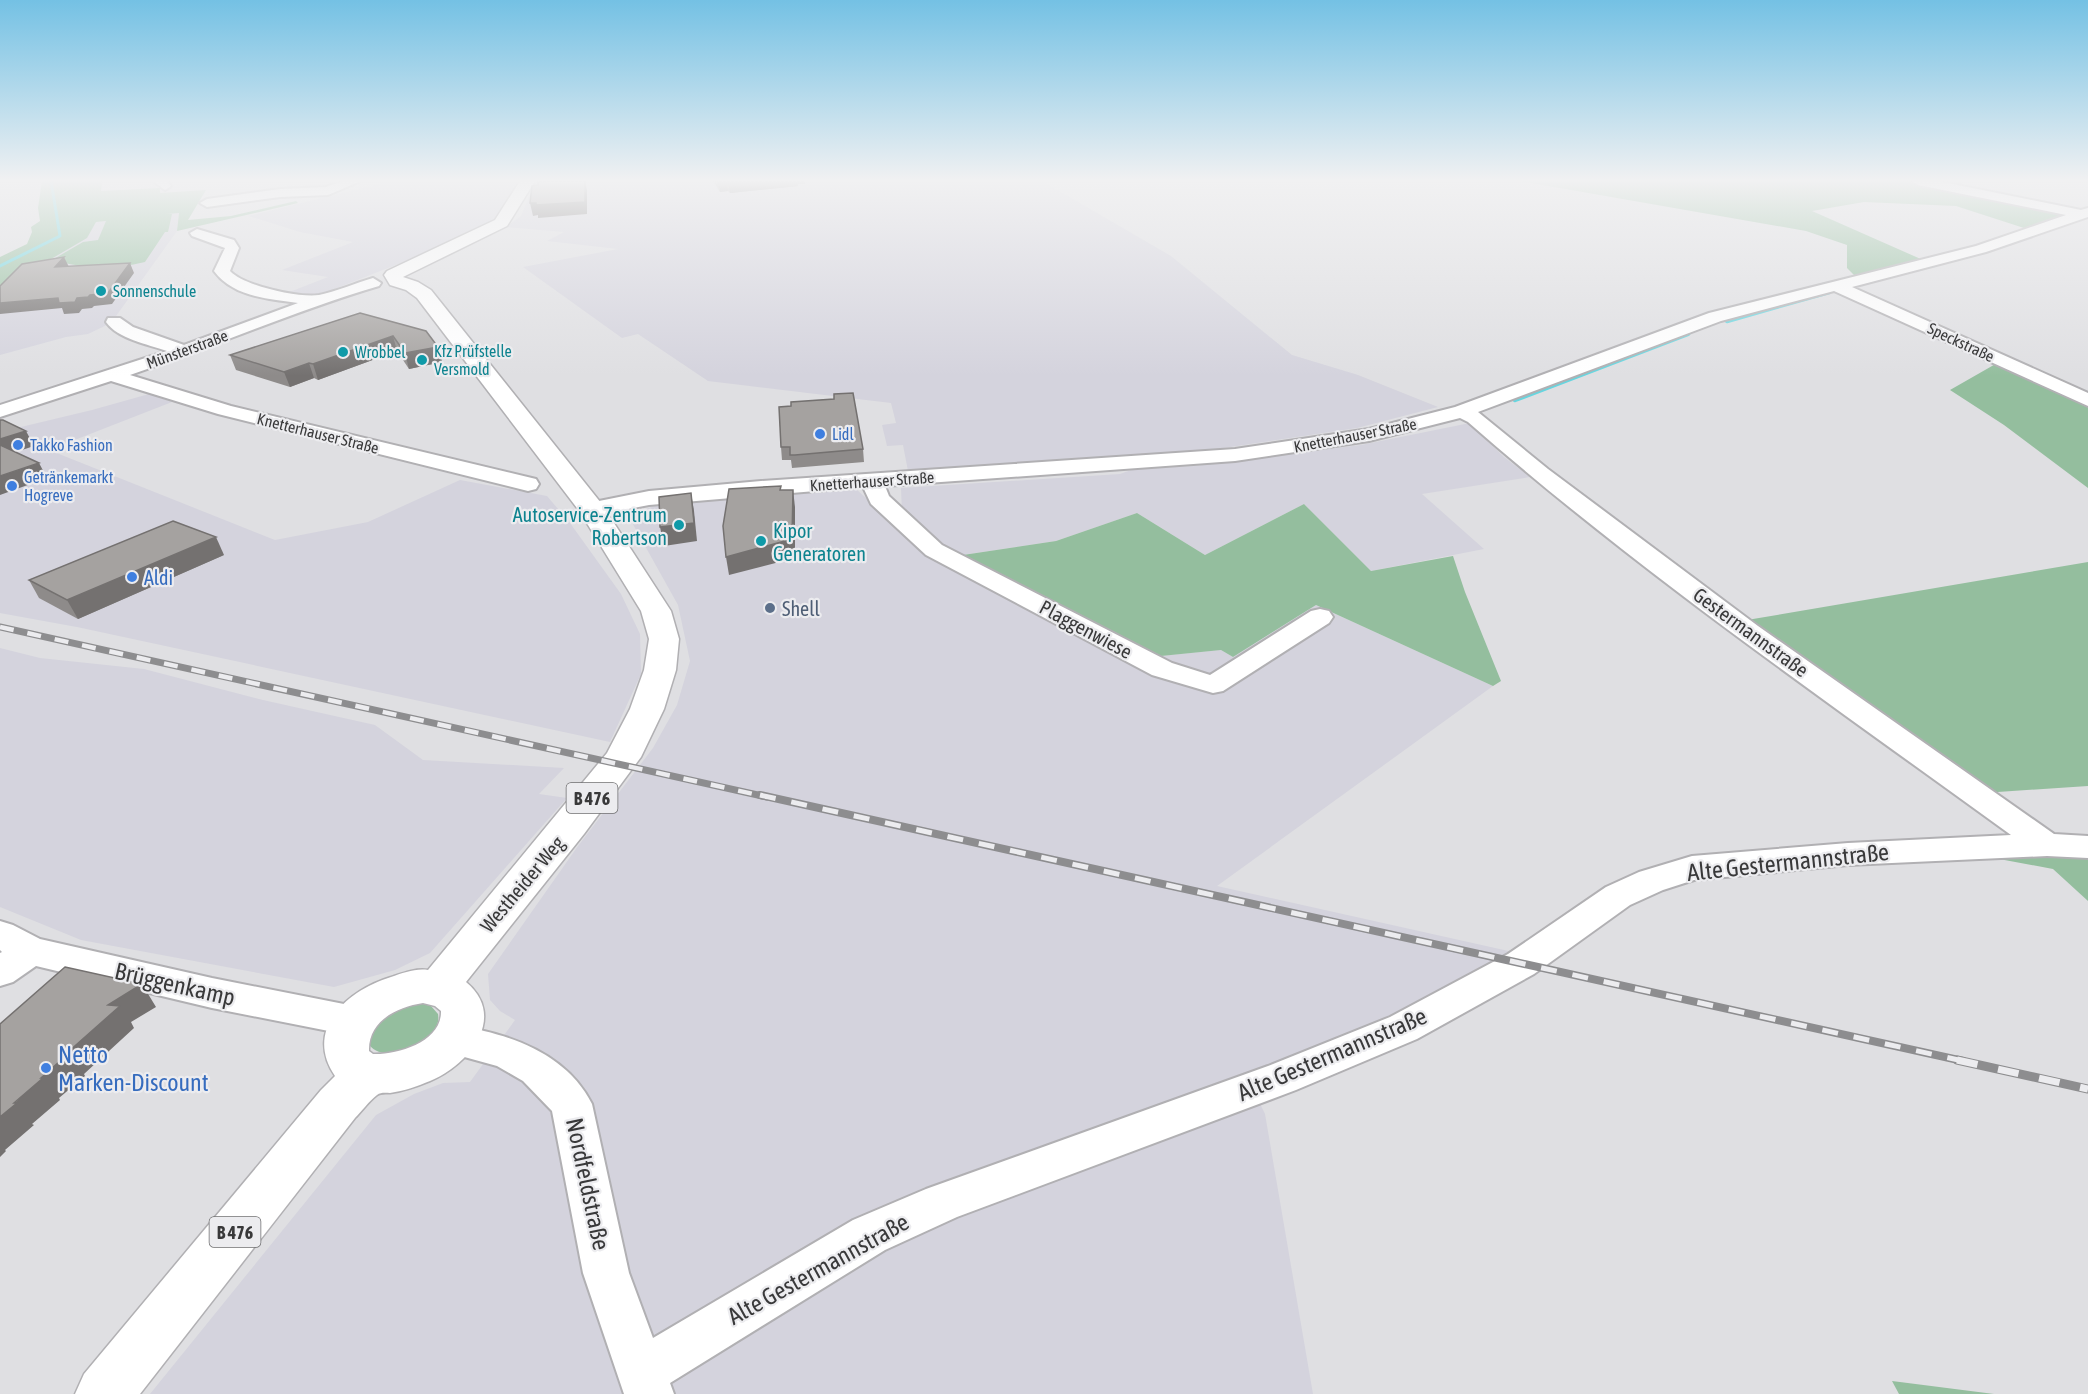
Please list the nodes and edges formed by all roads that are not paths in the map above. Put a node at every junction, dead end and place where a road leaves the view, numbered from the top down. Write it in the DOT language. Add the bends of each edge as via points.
graph roads {
  1 [pos="231,246"];
  2 [pos="455,246"];
  3 [pos="1990,246"];
  4 [pos="387,280"];
  5 [pos="1834,286"];
  6 [pos="318,300"];
  7 [pos="114,322"];
  8 [pos="184,351"];
  9 [pos="111,375"];
  10 [pos="2088,400"];
  11 [pos="0,411"];
  12 [pos="1462,411"];
  13 [pos="872,481"];
  14 [pos="528,484"];
  15 [pos="592,508"];
  16 [pos="1320,617"];
  17 [pos="2047,845"];
  18 [pos="2088,848"];
  19 [pos="15,943"];
  20 [pos="0,972"];
  21 [pos="440,987"];
  22 [pos="354,1021"];
  23 [pos="453,1039"];
  24 [pos="369,1073"];
  25 [pos="645,1383"];
  26 [pos="104,1394"];
  1 -- 6 [label="street" via="222,271 227,280 250,290"];
  2 -- 4 [label="main road, Münsterstraße"];
  3 -- 5 [label="street, Knetterhauser Straße"];
  4 -- 6 [label="street, Münsterstraße"];
  4 -- 15 [label="main road, Westheider Weg / B 476" via="412,286 424,294"];
  5 -- 10 [label="street, Speckstraße"];
  5 -- 12 [label="street, Knetterhauser Straße" via="1697,323"];
  6 -- 8 [label="street, Münsterstraße"];
  7 -- 8 [label="street" via="127,331"];
  8 -- 9 [label="street, Münsterstraße"];
  9 -- 11 [label="street, Münsterstraße"];
  9 -- 14 [label="street, Knetterhauser Straße" via="225,410"];
  12 -- 13 [label="street, Knetterhauser Straße" via="1369,435 1235,455"];
  12 -- 17 [label="street, Gestermannstraße" via="1749,632"];
  13 -- 15 [label="street, Knetterhauser Straße" via="649,498"];
  13 -- 16 [label="street, Plaggenwiese" via="879,499 934,550 1162,669 1213,685"];
  15 -- 21 [label="main road, Westheider Weg / B 476" via="660,620 664,639 660,670 640,727 623,757"];
  17 -- 18 [label="street"];
  17 -- 25 [label="street, Alte Gestermannstraße" via="1848,854 1692,868 1651,881 1618,896 1521,964 1403,1028 1282,1078 942,1203 869,1235"];
  19 -- 20 [label="street"];
  19 -- 22 [label="street, Brüggenkamp" via="212,993"];
  21 -- 22 [label="main road" via="404,989 385,996"];
  21 -- 23 [label="main road" via="453,992 464,1012"];
  22 -- 24 [label="main road" via="346,1035 347,1059 355,1068"];
  23 -- 24 [label="main road" via="414,1068 398,1073"];
  23 -- 25 [label="street, Nordfeldstraße" via="507,1052 537,1069 571,1104 606,1273"];
  24 -- 26 [label="main road, B 476" via="338,1104"];
}
